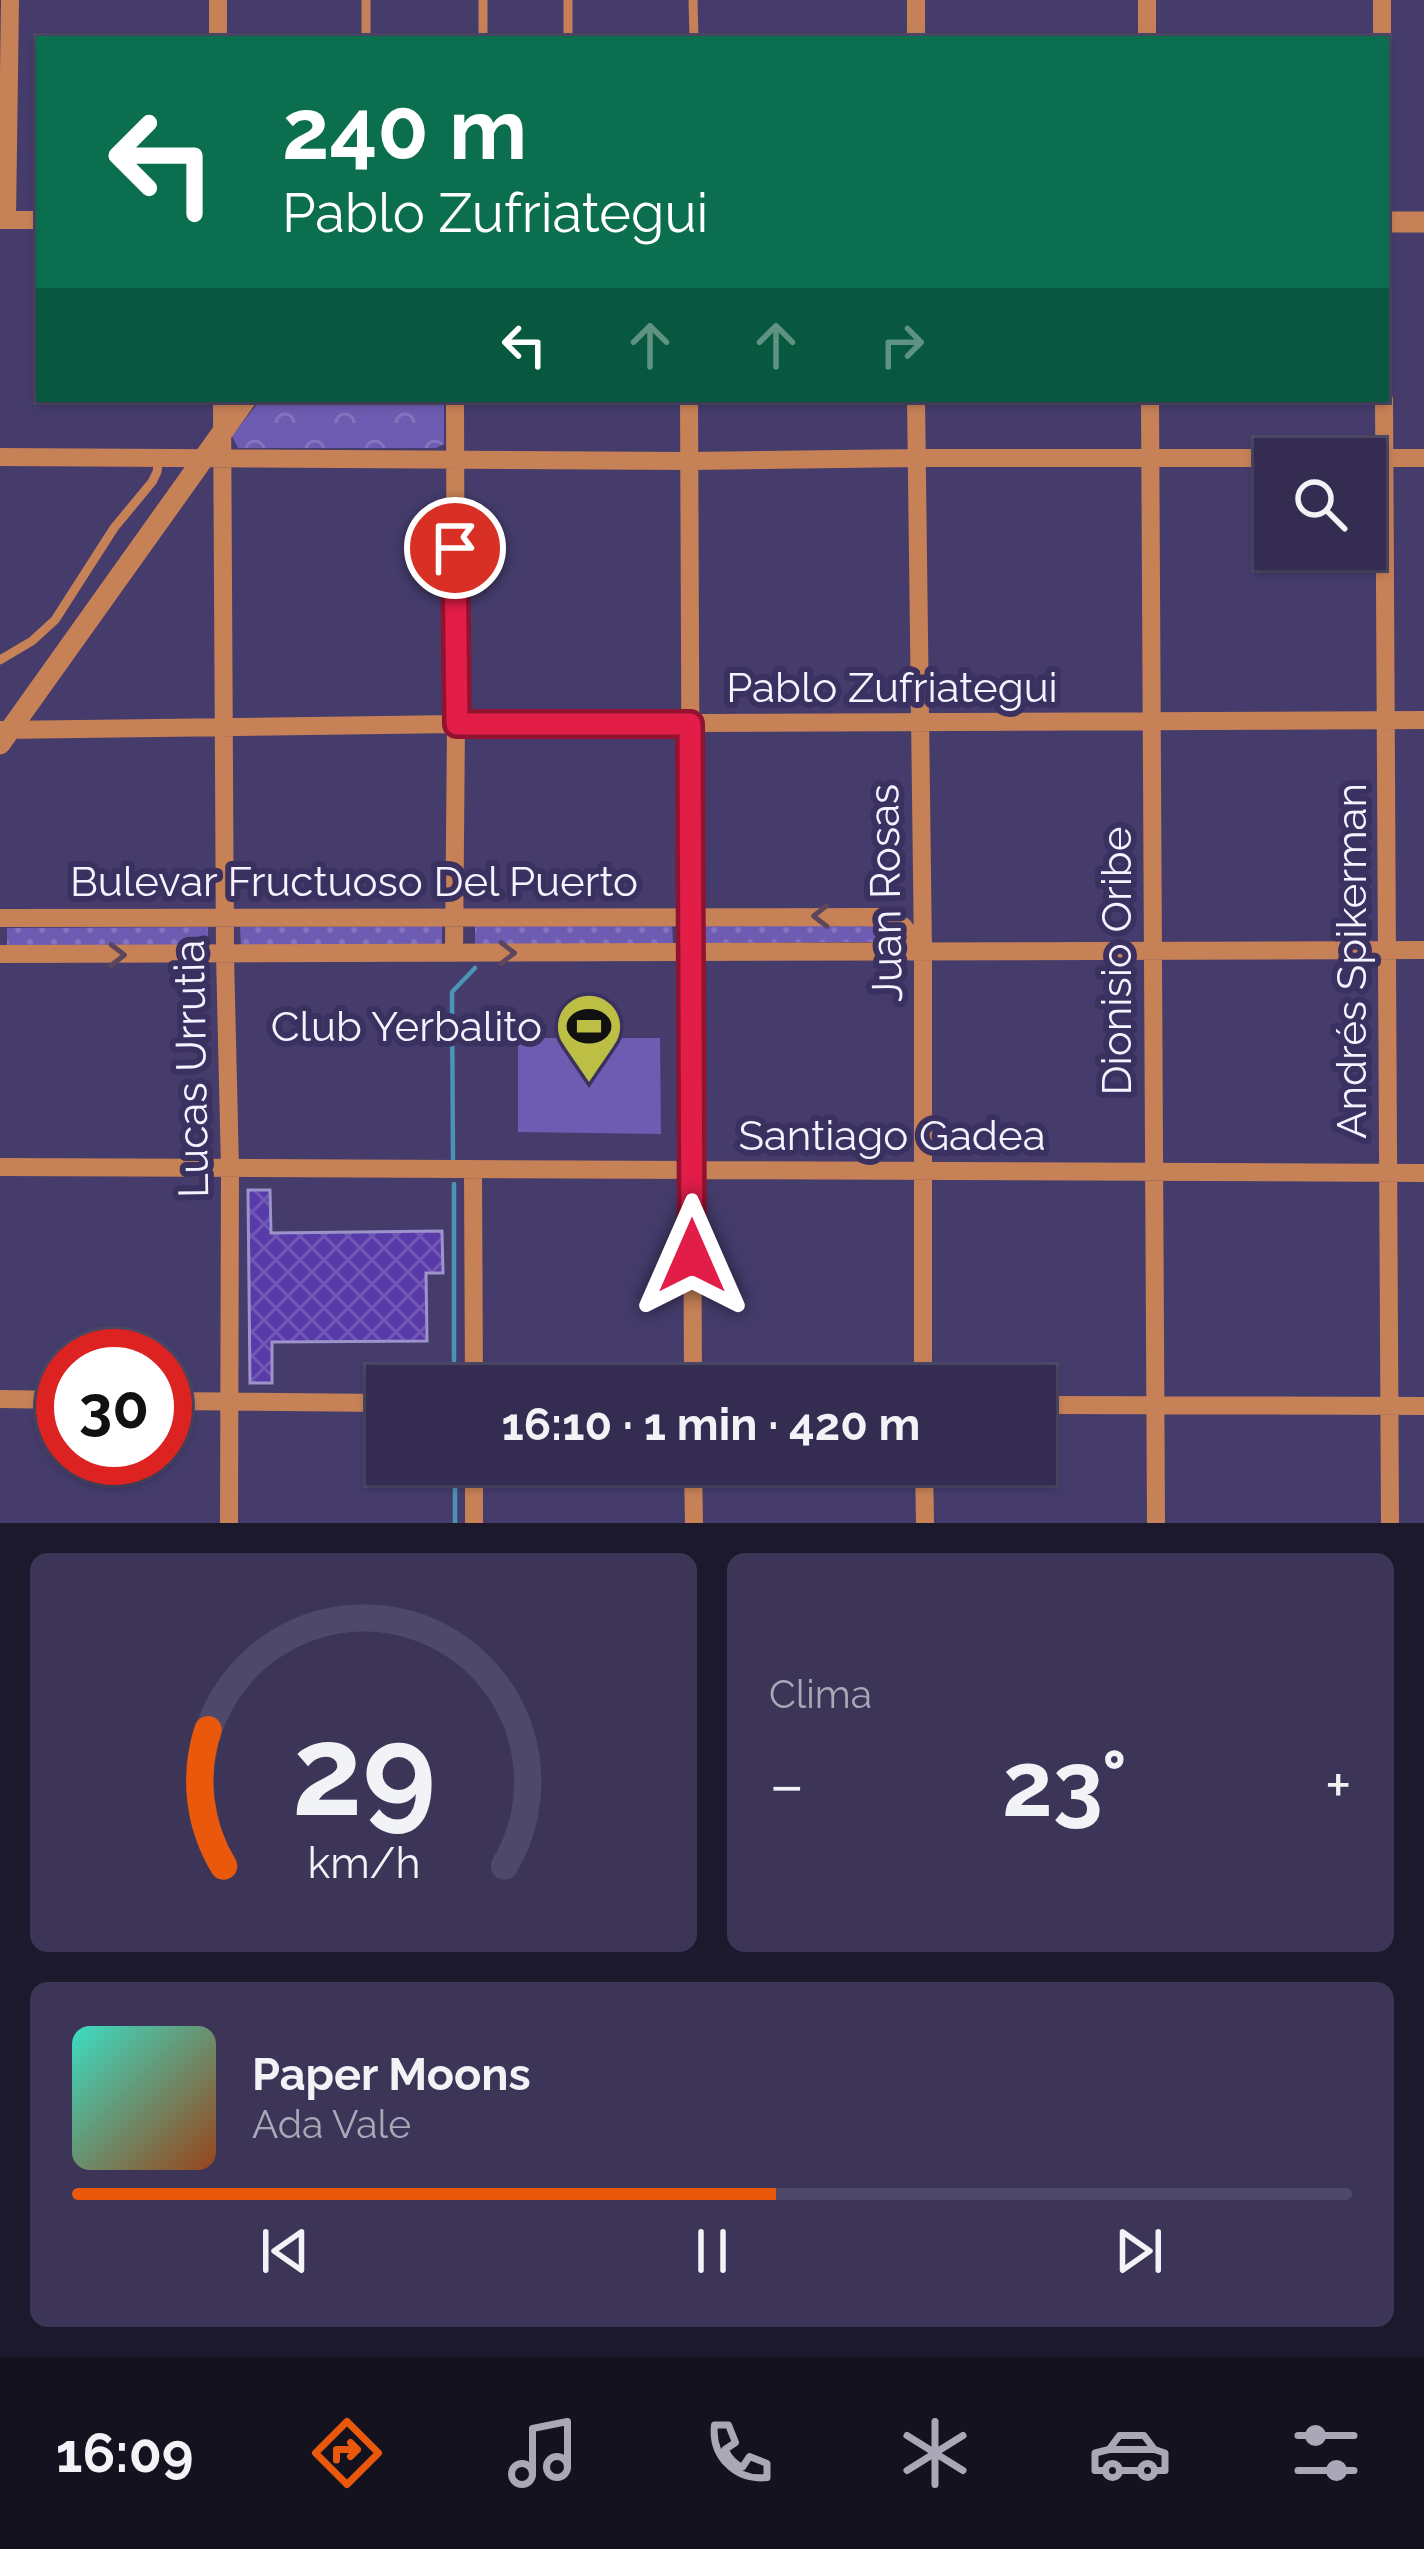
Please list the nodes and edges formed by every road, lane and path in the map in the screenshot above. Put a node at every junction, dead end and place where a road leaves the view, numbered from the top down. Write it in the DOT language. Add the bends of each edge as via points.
graph roads {
  1 [pos="10,0"];
  2 [pos="218,0"];
  3 [pos="366,0"];
  4 [pos="483,0"];
  5 [pos="568,0"];
  6 [pos="693,0"];
  7 [pos="916,0"];
  8 [pos="1147,0"];
  9 [pos="1382,0"];
  10 [pos="218,36"];
  11 [pos="366,36"];
  12 [pos="483,36"];
  13 [pos="568,36"];
  14 [pos="694,36"];
  15 [pos="916,36"];
  16 [pos="1147,36"];
  17 [pos="1382,36"];
  18 [pos="3,220"];
  19 [pos="36,220"];
  20 [pos="1389,222"];
  21 [pos="1424,222"];
  22 [pos="222,402"];
  23 [pos="244,402"];
  24 [pos="454,402"];
  25 [pos="689,402"];
  26 [pos="916,402"];
  27 [pos="1150,402"];
  28 [pos="1384,402"];
  29 [pos="222,432"];
  30 [pos="1384,438"];
  31 [pos="159,457"];
  32 [pos="214,457"];
  33 [pos="0,458"];
  34 [pos="916,458"];
  35 [pos="1150,458"];
  36 [pos="1254,458"];
  37 [pos="1386,458"];
  38 [pos="1424,458"];
  39 [pos="455,460"];
  40 [pos="690,461"];
  41 [pos="1385,570"];
  42 [pos="0,660"];
  43 [pos="1386,720"];
  44 [pos="1424,720"];
  45 [pos="1151,722"];
  46 [pos="920,723"];
  47 [pos="457,724"];
  48 [pos="690,724"];
  49 [pos="224,726"];
  50 [pos="4,735"];
  51 [pos="454,916"];
  52 [pos="690,916"];
  53 [pos="226,917"];
  54 [pos="0,918"];
  55 [pos="1387,950"];
  56 [pos="1424,950"];
  57 [pos="690,952"];
  58 [pos="923,952"];
  59 [pos="1153,952"];
  60 [pos="454,953"];
  61 [pos="0,954"];
  62 [pos="225,955"];
  63 [pos="0,1167"];
  64 [pos="230,1169"];
  65 [pos="473,1170"];
  66 [pos="692,1170"];
  67 [pos="922,1171"];
  68 [pos="1153,1172"];
  69 [pos="1388,1173"];
  70 [pos="1424,1173"];
  71 [pos="474,1365"];
  72 [pos="692,1365"];
  73 [pos="923,1365"];
  74 [pos="0,1400"];
  75 [pos="36,1400"];
  76 [pos="192,1401"];
  77 [pos="228,1402"];
  78 [pos="366,1403"];
  79 [pos="1056,1405"];
  80 [pos="1155,1406"];
  81 [pos="1389,1406"];
  82 [pos="1424,1406"];
  83 [pos="474,1485"];
  84 [pos="694,1485"];
  85 [pos="924,1485"];
  86 [pos="229,1523"];
  87 [pos="474,1523"];
  88 [pos="694,1523"];
  89 [pos="925,1523"];
  90 [pos="1156,1523"];
  91 [pos="1390,1523"];
  1 -- 18 [label="street"];
  2 -- 10 [label="street"];
  3 -- 11 [label="lane"];
  4 -- 12 [label="lane"];
  5 -- 13 [label="lane"];
  6 -- 14 [label="lane"];
  7 -- 15 [label="street"];
  8 -- 16 [label="street"];
  9 -- 17 [label="street"];
  18 -- 19 [label="street"];
  20 -- 21 [label="street"];
  22 -- 29 [label="street"];
  23 -- 29 [label="street"];
  24 -- 39 [label="street"];
  25 -- 40 [label="street"];
  26 -- 34 [label="street, Juan Rosas"];
  27 -- 35 [label="street, Dionisio Oribe"];
  28 -- 30 [label="street, Andrés Spikerman"];
  29 -- 32 [label="street"];
  31 -- 32 [label="street"];
  31 -- 33 [label="street"];
  31 -- 42 [label="lane" via="152,482 55,620"];
  32 -- 39 [label="street"];
  32 -- 49 [label="street, Lucas Urrutia"];
  32 -- 50 [label="street"];
  34 -- 35 [label="street"];
  34 -- 40 [label="street"];
  34 -- 46 [label="street, Juan Rosas"];
  35 -- 36 [label="street"];
  35 -- 45 [label="street, Dionisio Oribe"];
  37 -- 38 [label="street"];
  39 -- 40 [label="street"];
  39 -- 47 [label="street"];
  40 -- 48 [label="street"];
  41 -- 43 [label="street, Andrés Spikerman"];
  43 -- 44 [label="street, Pablo Zufriategui"];
  43 -- 45 [label="street, Pablo Zufriategui"];
  43 -- 55 [label="street, Andrés Spikerman"];
  45 -- 46 [label="street, Pablo Zufriategui"];
  45 -- 59 [label="street, Dionisio Oribe"];
  46 -- 48 [label="street, Pablo Zufriategui"];
  46 -- 58 [label="street, Juan Rosas"];
  47 -- 48 [label="street, Pablo Zufriategui"];
  47 -- 49 [label="street, Pablo Zufriategui"];
  47 -- 51 [label="street"];
  48 -- 52 [label="street"];
  49 -- 50 [label="street, Pablo Zufriategui"];
  49 -- 53 [label="street, Lucas Urrutia"];
  51 -- 52 [label="street, Bulevar Fructuoso Del Puerto"];
  51 -- 53 [label="street, Bulevar Fructuoso Del Puerto"];
  51 -- 60 [label="street"];
  52 -- 57 [label="street"];
  58 -- 52 [label="street, Bulevar Fructuoso Del Puerto, one-way" via="903,926 878,916"];
  53 -- 54 [label="street, Bulevar Fructuoso Del Puerto"];
  53 -- 62 [label="street, Lucas Urrutia"];
  55 -- 56 [label="street"];
  55 -- 59 [label="street"];
  55 -- 69 [label="street, Andrés Spikerman"];
  57 -- 58 [label="street, Bulevar Fructuoso Del Puerto"];
  60 -- 57 [label="street, Bulevar Fructuoso Del Puerto, one-way"];
  57 -- 66 [label="street"];
  58 -- 59 [label="street"];
  58 -- 67 [label="street, Juan Rosas"];
  59 -- 68 [label="street, Dionisio Oribe"];
  60 -- 62 [label="street, Bulevar Fructuoso Del Puerto"];
  61 -- 62 [label="street, Bulevar Fructuoso Del Puerto, one-way"];
  62 -- 64 [label="street, Lucas Urrutia"];
  63 -- 64 [label="street, Santiago Gadea"];
  64 -- 65 [label="street, Santiago Gadea"];
  64 -- 77 [label="street, Lucas Urrutia"];
  65 -- 66 [label="street, Santiago Gadea"];
  65 -- 71 [label="street"];
  66 -- 67 [label="street, Santiago Gadea"];
  66 -- 72 [label="street"];
  67 -- 68 [label="street, Santiago Gadea"];
  67 -- 73 [label="street, Juan Rosas"];
  68 -- 69 [label="street, Santiago Gadea"];
  68 -- 80 [label="street, Dionisio Oribe"];
  69 -- 70 [label="street, Santiago Gadea"];
  69 -- 81 [label="street, Andrés Spikerman"];
  74 -- 75 [label="street"];
  76 -- 77 [label="street"];
  77 -- 78 [label="street"];
  77 -- 86 [label="street, Lucas Urrutia"];
  79 -- 80 [label="street"];
  80 -- 81 [label="street"];
  80 -- 90 [label="street, Dionisio Oribe"];
  81 -- 82 [label="street"];
  81 -- 91 [label="street, Andrés Spikerman"];
  83 -- 87 [label="street"];
  84 -- 88 [label="street"];
  85 -- 89 [label="street"];
}
